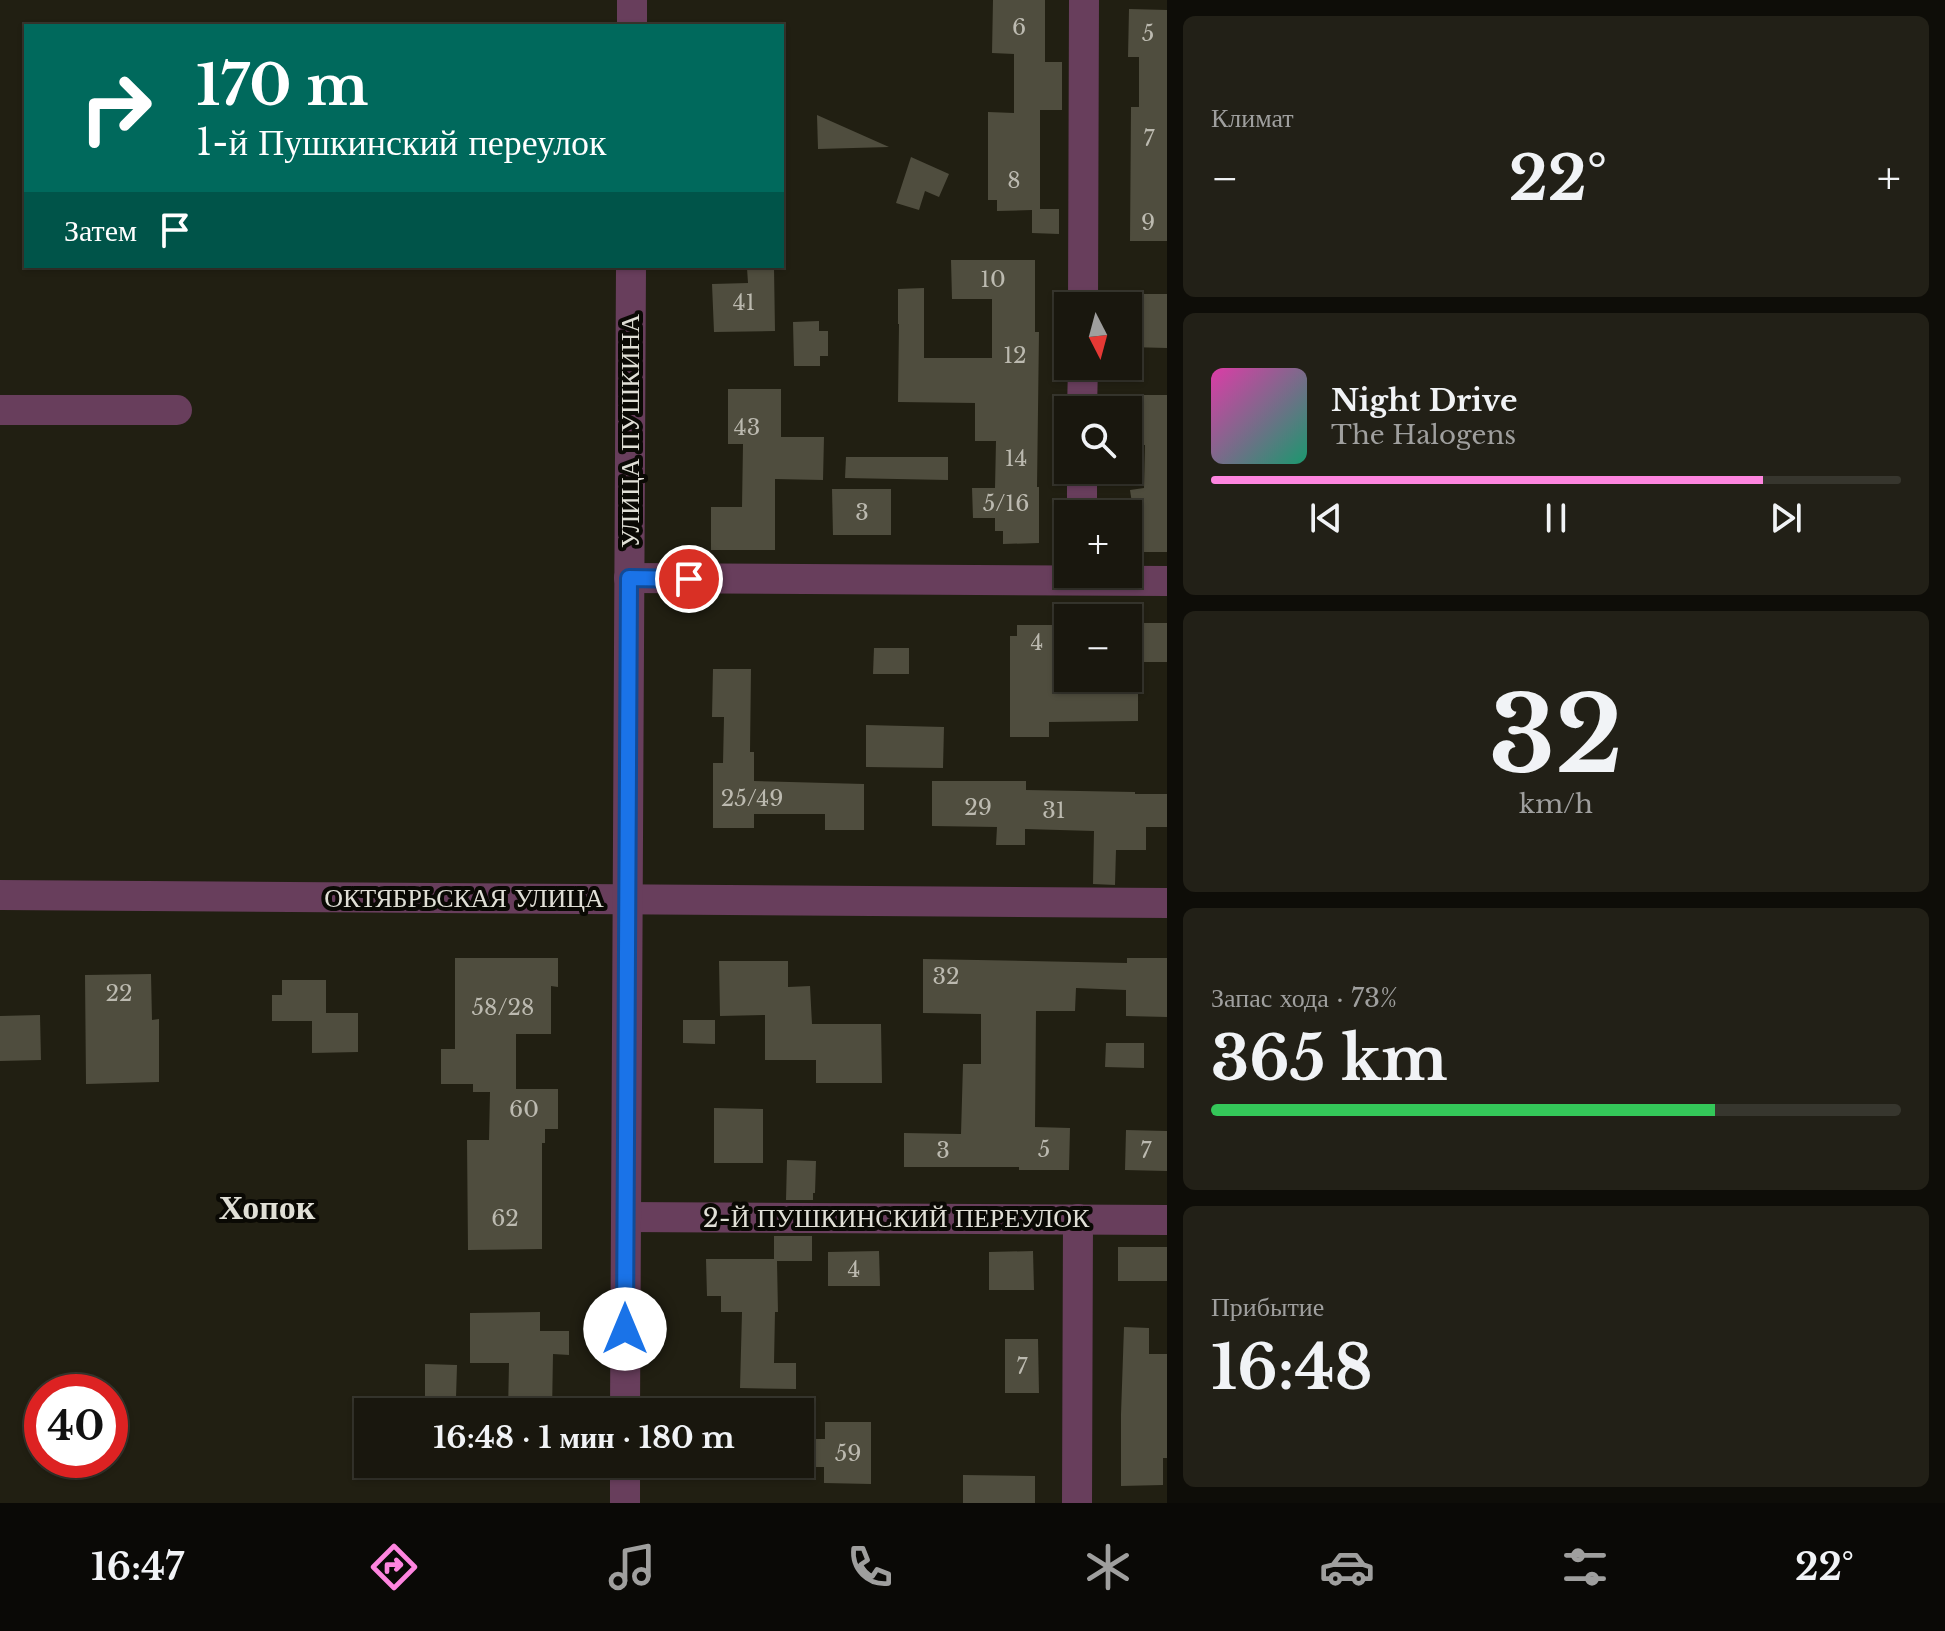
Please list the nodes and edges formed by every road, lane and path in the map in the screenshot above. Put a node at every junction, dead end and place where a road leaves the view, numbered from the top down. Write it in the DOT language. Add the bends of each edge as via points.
graph roads {
  1 [pos="632,0"];
  2 [pos="1084,0"];
  3 [pos="632,24"];
  4 [pos="631,268"];
  5 [pos="1083,292"];
  6 [pos="0,410"];
  7 [pos="177,410"];
  8 [pos="1054,577"];
  9 [pos="629,578"];
  10 [pos="1142,580"];
  11 [pos="1167,581"];
  12 [pos="0,895"];
  13 [pos="627,899"];
  14 [pos="1167,903"];
  15 [pos="626,1217"];
  16 [pos="1078,1219"];
  17 [pos="1167,1220"];
  18 [pos="625,1398"];
  19 [pos="625,1478"];
  20 [pos="625,1503"];
  21 [pos="1077,1503"];
  1 -- 3 [label="street"];
  2 -- 5 [label="street"];
  4 -- 9 [label="street, УЛИЦА ПУШКИНА"];
  6 -- 7 [label="street"];
  8 -- 9 [label="street"];
  9 -- 13 [label="street, УЛИЦА ПУШКИНА"];
  10 -- 11 [label="street"];
  12 -- 13 [label="street, ОКТЯБРЬСКАЯ УЛИЦА"];
  13 -- 14 [label="street, ОКТЯБРЬСКАЯ УЛИЦА"];
  13 -- 15 [label="street, УЛИЦА ПУШКИНА"];
  15 -- 16 [label="street, 2-Й ПУШКИНСКИЙ ПЕРЕУЛОК"];
  15 -- 18 [label="street, УЛИЦА ПУШКИНА"];
  16 -- 17 [label="street, 2-Й ПУШКИНСКИЙ ПЕРЕУЛОК"];
  16 -- 21 [label="street"];
  19 -- 20 [label="street"];
}
